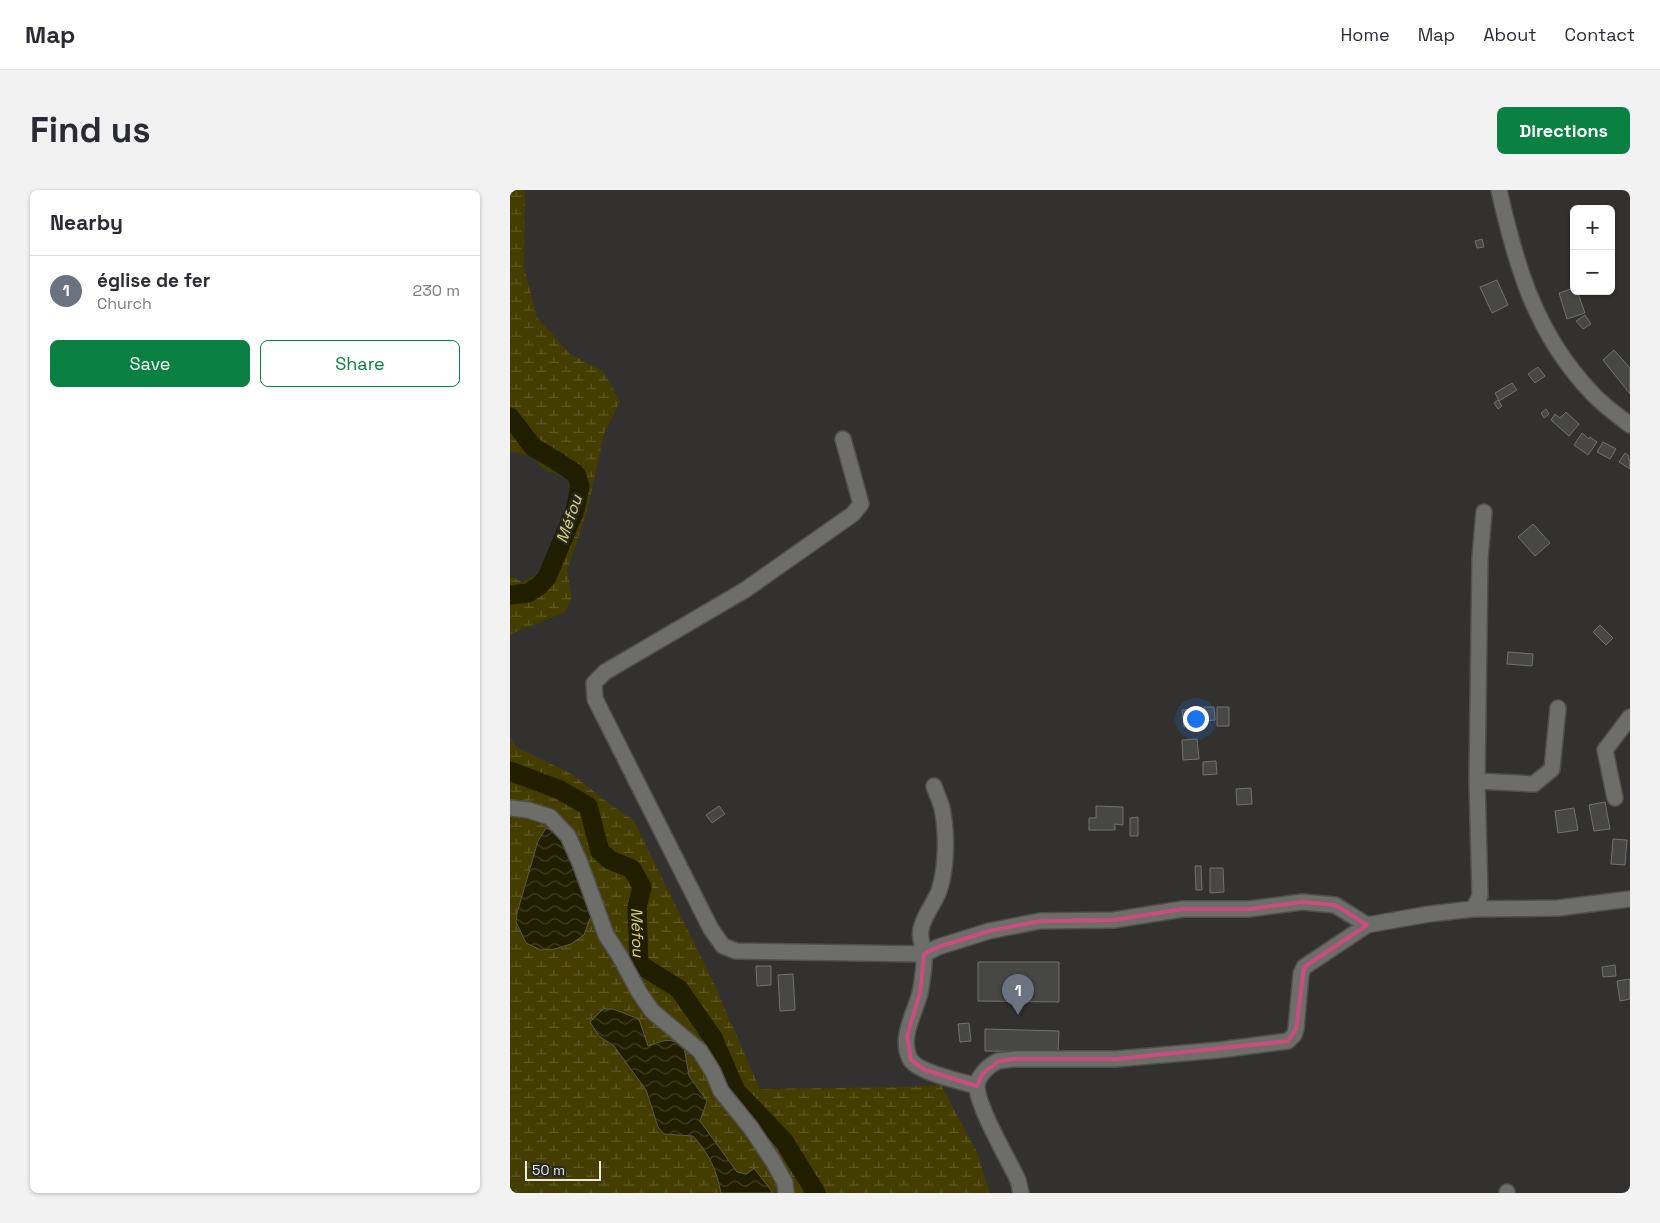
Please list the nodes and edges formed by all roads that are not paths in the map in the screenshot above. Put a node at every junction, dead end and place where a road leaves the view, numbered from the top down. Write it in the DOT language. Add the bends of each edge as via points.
graph roads {
  1 [pos="1499,190"];
  2 [pos="1630,425"];
  3 [pos="843,440"];
  4 [pos="1484,512"];
  5 [pos="1558,708"];
  6 [pos="1630,717"];
  7 [pos="1477,781"];
  8 [pos="934,786"];
  9 [pos="1615,798"];
  10 [pos="510,808"];
  11 [pos="1630,899"];
  12 [pos="1473,909"];
  13 [pos="1367,925"];
  14 [pos="924,954"];
  15 [pos="977,1086"];
  16 [pos="786,1193"];
  17 [pos="1021,1193"];
  1 -- 2 [label="street" via="1524,283 1554,345 1591,393"];
  3 -- 14 [label="street" via="861,504 853,514 745,590 605,672 594,683 595,699 711,929 723,946 736,951"];
  4 -- 7 [label="street" via="1480,558"];
  5 -- 7 [label="street" via="1552,769 1534,784"];
  6 -- 9 [label="street" via="1605,750"];
  7 -- 12 [label="street" via="1480,896"];
  8 -- 14 [label="street" via="942,808 945,860 940,889 922,925 920,940"];
  10 -- 16 [label="street" via="550,817 568,836 606,935 639,992 652,1011 700,1051 721,1091 772,1161 785,1183"];
  11 -- 12 [label="street" via="1566,907"];
  12 -- 13 [label="street"];
  13 -- 14 [label="street" via="1335,905 1302,902 1249,909 1183,909 1114,920 1040,921 989,930"];
  13 -- 15 [label="street" via="1304,968 1296,1029 1288,1040 1116,1059 999,1061 983,1073"];
  14 -- 15 [label="street" via="920,993 907,1036 910,1060 925,1070"];
  15 -- 17 [label="street" via="980,1100"];
}
